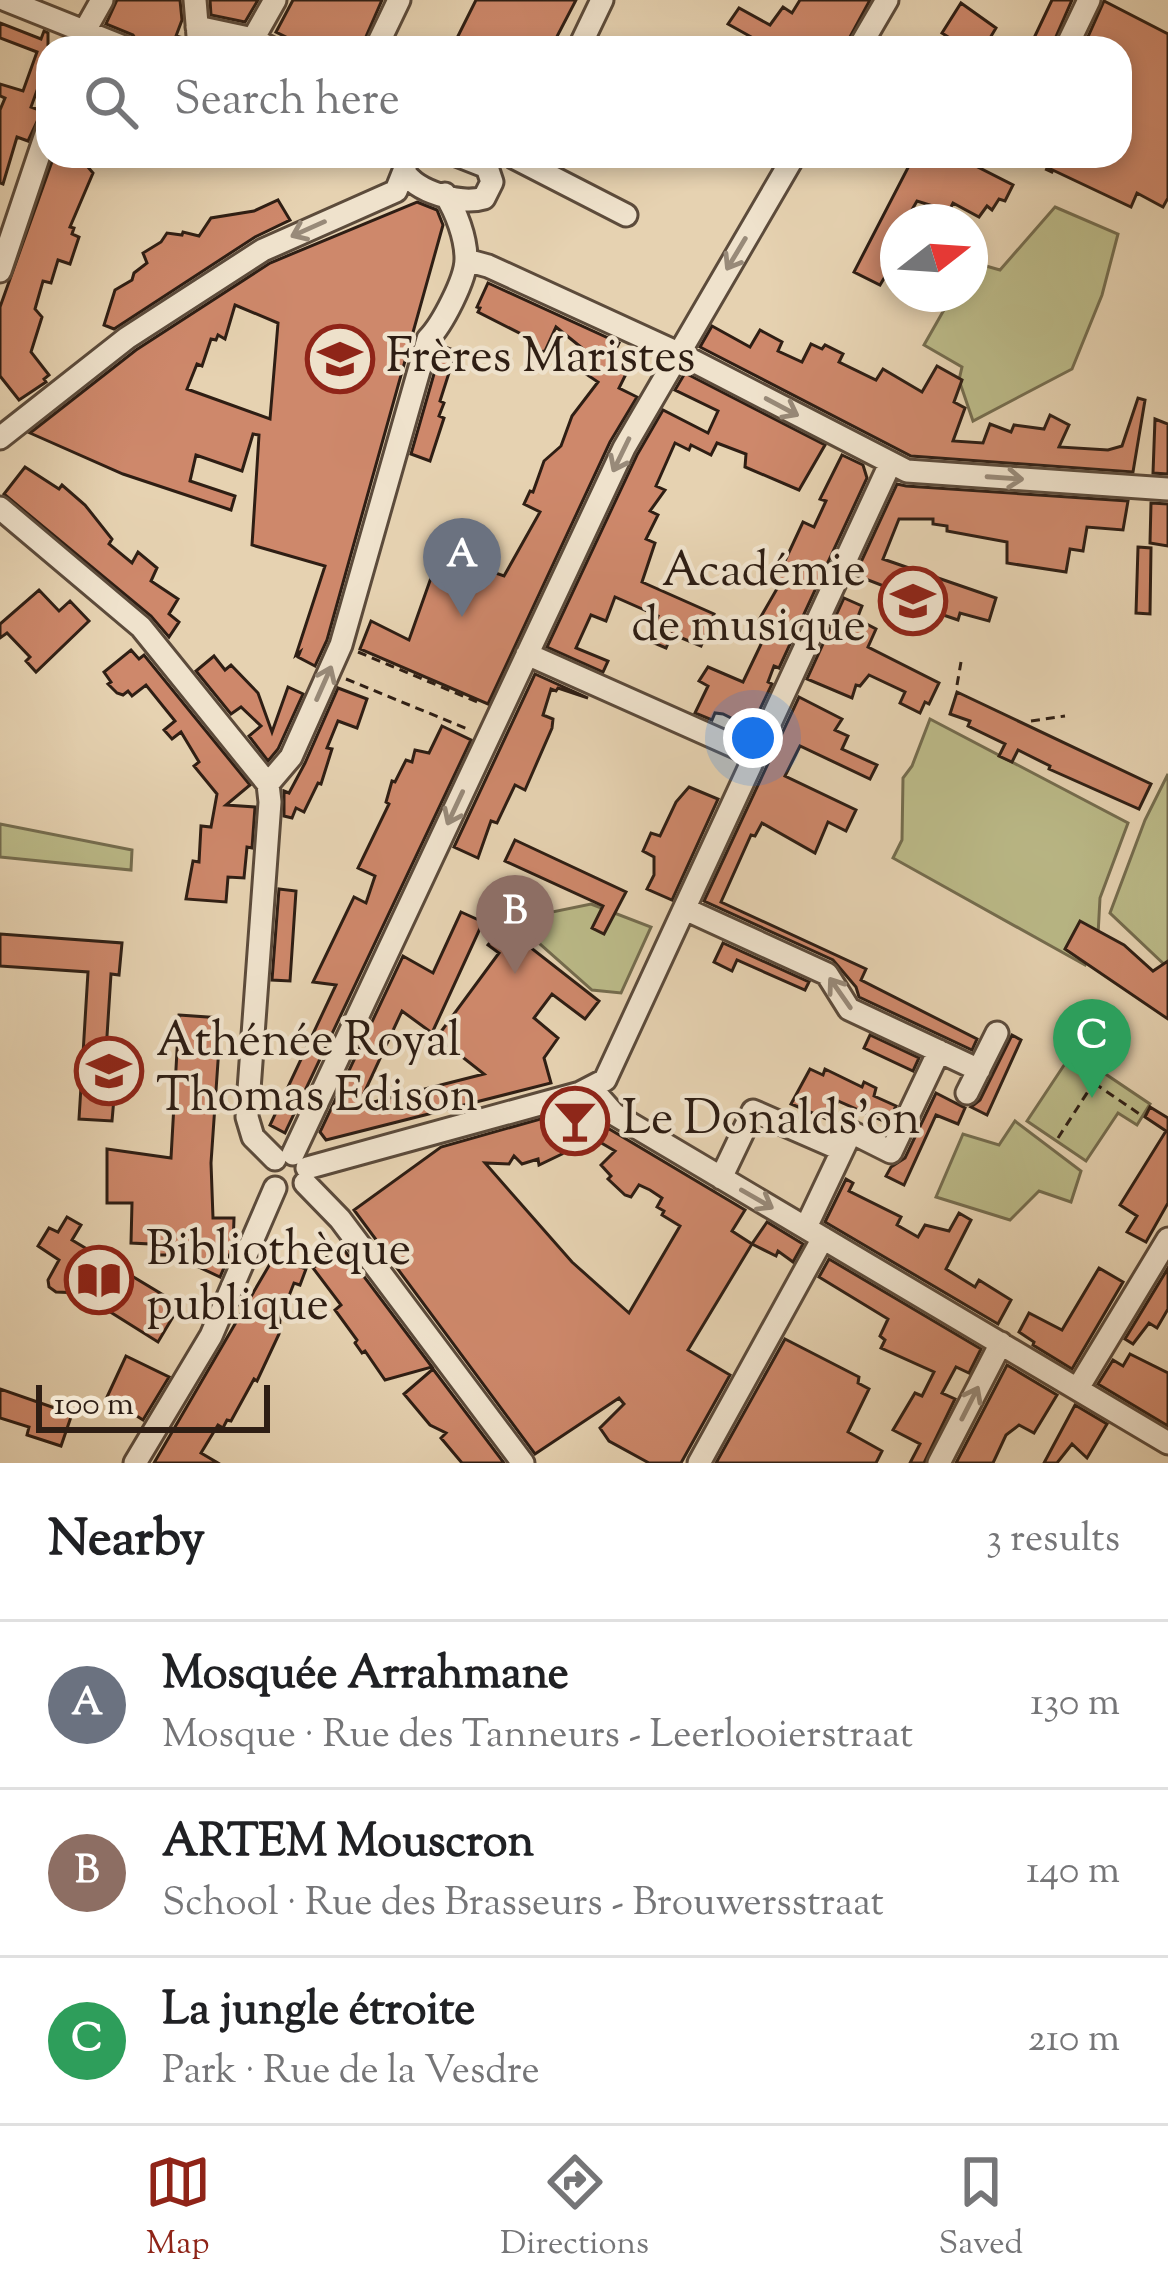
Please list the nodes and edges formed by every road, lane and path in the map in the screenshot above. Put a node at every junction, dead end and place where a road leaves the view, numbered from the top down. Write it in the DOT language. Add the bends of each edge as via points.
graph roads {
  1 [pos="6,0"];
  2 [pos="102,0"];
  3 [pos="195,0"];
  4 [pos="275,0"];
  5 [pos="399,0"];
  6 [pos="602,0"];
  7 [pos="887,0"];
  8 [pos="1089,0"];
  9 [pos="72,36"];
  10 [pos="80,36"];
  11 [pos="198,36"];
  12 [pos="264,36"];
  13 [pos="382,36"];
  14 [pos="585,36"];
  15 [pos="866,36"];
  16 [pos="1072,36"];
  17 [pos="36,164"];
  18 [pos="404,168"];
  19 [pos="409,168"];
  20 [pos="482,168"];
  21 [pos="507,168"];
  22 [pos="532,168"];
  23 [pos="787,168"];
  24 [pos="1043,168"];
  25 [pos="1056,174"];
  26 [pos="445,194"];
  27 [pos="487,194"];
  28 [pos="626,215"];
  29 [pos="461,235"];
  30 [pos="466,260"];
  31 [pos="0,271"];
  32 [pos="678,353"];
  33 [pos="0,438"];
  34 [pos="890,464"];
  35 [pos="1168,489"];
  36 [pos="0,508"];
  37 [pos="341,644"];
  38 [pos="527,654"];
  39 [pos="961,662"];
  40 [pos="329,673"];
  41 [pos="957,686"];
  42 [pos="500,712"];
  43 [pos="1065,716"];
  44 [pos="1031,721"];
  45 [pos="488,738"];
  46 [pos="755,756"];
  47 [pos="268,784"];
  48 [pos="685,909"];
  49 [pos="997,1033"];
  50 [pos="1118,1045"];
  51 [pos="939,1051"];
  52 [pos="979,1070"];
  53 [pos="1094,1083"];
  54 [pos="592,1088"];
  55 [pos="967,1094"];
  56 [pos="1141,1115"];
  57 [pos="1058,1138"];
  58 [pos="842,1150"];
  59 [pos="295,1166"];
  60 [pos="721,1178"];
  61 [pos="814,1232"];
  62 [pos="1167,1242"];
  63 [pos="1000,1342"];
  64 [pos="1078,1388"];
  65 [pos="1168,1443"];
  66 [pos="135,1463"];
  67 [pos="523,1463"];
  68 [pos="699,1463"];
  69 [pos="939,1463"];
  1 -- 9 [label="street"];
  2 -- 10 [label="street"];
  3 -- 11 [label="street"];
  4 -- 12 [label="street"];
  5 -- 13 [label="street"];
  6 -- 14 [label="street"];
  7 -- 15 [label="street"];
  8 -- 16 [label="street"];
  17 -- 31 [label="street"];
  18 -- 33 [label="street, one-way" via="395,191 263,250 127,338"];
  19 -- 26 [label="street" via="414,184"];
  20 -- 27 [label="street" via="491,175"];
  21 -- 27 [label="street"];
  22 -- 28 [label="street"];
  23 -- 32 [label="street, one-way"];
  24 -- 25 [label="path"];
  26 -- 27 [label="street" via="472,202"];
  26 -- 29 [label="street"];
  27 -- 29 [label="street"];
  29 -- 30 [label="street"];
  30 -- 32 [label="street"];
  30 -- 37 [label="street" via="442,325 428,339"];
  32 -- 34 [label="street, one-way"];
  32 -- 38 [label="street, one-way"];
  34 -- 35 [label="street, one-way"];
  34 -- 46 [label="street"];
  36 -- 47 [label="street" via="141,627"];
  37 -- 40 [label="street"];
  37 -- 42 [label="path"];
  38 -- 42 [label="street"];
  38 -- 46 [label="street"];
  39 -- 41 [label="path"];
  40 -- 45 [label="path"];
  47 -- 40 [label="street, one-way" via="291,757"];
  42 -- 45 [label="street"];
  43 -- 44 [label="path"];
  45 -- 59 [label="street, one-way"];
  46 -- 48 [label="street"];
  47 -- 59 [label="street" via="247,1117 253,1137"];
  51 -- 48 [label="street, one-way" via="848,1009 827,974"];
  48 -- 54 [label="street" via="614,1066"];
  49 -- 52 [label="street"];
  50 -- 53 [label="path"];
  51 -- 52 [label="street"];
  51 -- 58 [label="street" via="891,1152 851,1132"];
  52 -- 55 [label="street"];
  53 -- 56 [label="path"];
  53 -- 57 [label="path"];
  54 -- 59 [label="street"];
  54 -- 60 [label="street" via="614,1114"];
  58 -- 60 [label="street" via="753,1111"];
  58 -- 61 [label="street"];
  59 -- 66 [label="street" via="268,1174 275,1189 211,1336"];
  59 -- 67 [label="street"];
  60 -- 61 [label="street, one-way"];
  61 -- 63 [label="street"];
  61 -- 68 [label="street"];
  62 -- 64 [label="street"];
  63 -- 64 [label="street"];
  69 -- 63 [label="street, one-way"];
  64 -- 65 [label="street"];
}
